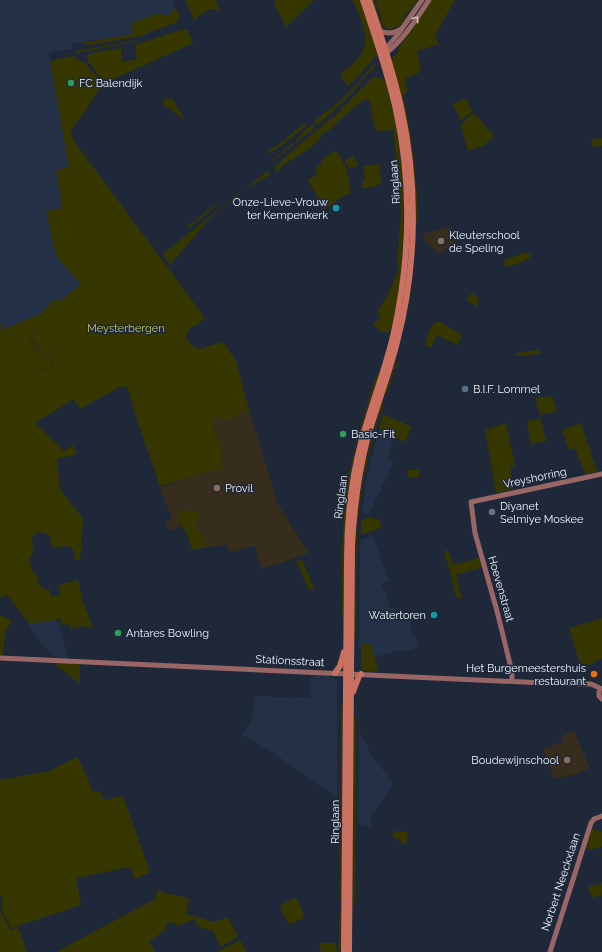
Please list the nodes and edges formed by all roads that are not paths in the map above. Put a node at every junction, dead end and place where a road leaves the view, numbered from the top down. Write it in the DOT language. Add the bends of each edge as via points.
graph roads {
  1 [pos="363,0"];
  2 [pos="369,0"];
  3 [pos="422,0"];
  4 [pos="429,0"];
  5 [pos="402,28"];
  6 [pos="379,31"];
  7 [pos="394,47"];
  8 [pos="384,53"];
  9 [pos="391,69"];
  10 [pos="602,474"];
  11 [pos="471,502"];
  12 [pos="346,649"];
  13 [pos="0,658"];
  14 [pos="335,673"];
  15 [pos="349,673"];
  16 [pos="362,674"];
  17 [pos="512,681"];
  18 [pos="601,690"];
  19 [pos="351,693"];
  20 [pos="602,699"];
  21 [pos="602,816"];
  22 [pos="344,952"];
  23 [pos="349,952"];
  24 [pos="550,952"];
  1 -- 8 [label="highway"];
  2 -- 6 [label="highway"];
  3 -- 5 [label="main road"];
  7 -- 4 [label="main road, Ringlaan, one-way"];
  5 -- 6 [label="main road" via="393,33"];
  5 -- 8 [label="main road"];
  6 -- 8 [label="highway"];
  7 -- 8 [label="main road, Ringlaan"];
  7 -- 9 [label="main road, Ringlaan"];
  8 -- 9 [label="highway, Ringlaan"];
  8 -- 12 [label="highway, Ringlaan" via="405,166 406,263 393,336 362,439 352,484 347,530"];
  9 -- 15 [label="highway, Ringlaan" via="404,121 410,165 412,250 402,323 368,439 356,494 352,545"];
  10 -- 11 [label="main road, Vreyshorring"];
  11 -- 17 [label="main road, Hoevenstraat" via="475,533 497,611"];
  12 -- 14 [label="highway"];
  12 -- 15 [label="highway, Ringlaan"];
  13 -- 14 [label="main road, Stationsstraat"];
  14 -- 15 [label="main road, Stationsstraat"];
  15 -- 16 [label="main road, Stationsstraat"];
  15 -- 19 [label="highway, Ringlaan"];
  15 -- 22 [label="highway, Ringlaan"];
  16 -- 17 [label="main road, Stationsstraat"];
  16 -- 19 [label="highway"];
  17 -- 18 [label="main road, Stationsstraat" via="595,684"];
  18 -- 20 [label="main road" via="599,696"];
  19 -- 23 [label="highway, Ringlaan"];
  21 -- 24 [label="main road, Norbert Neeckxlaan" via="591,823"];
}
